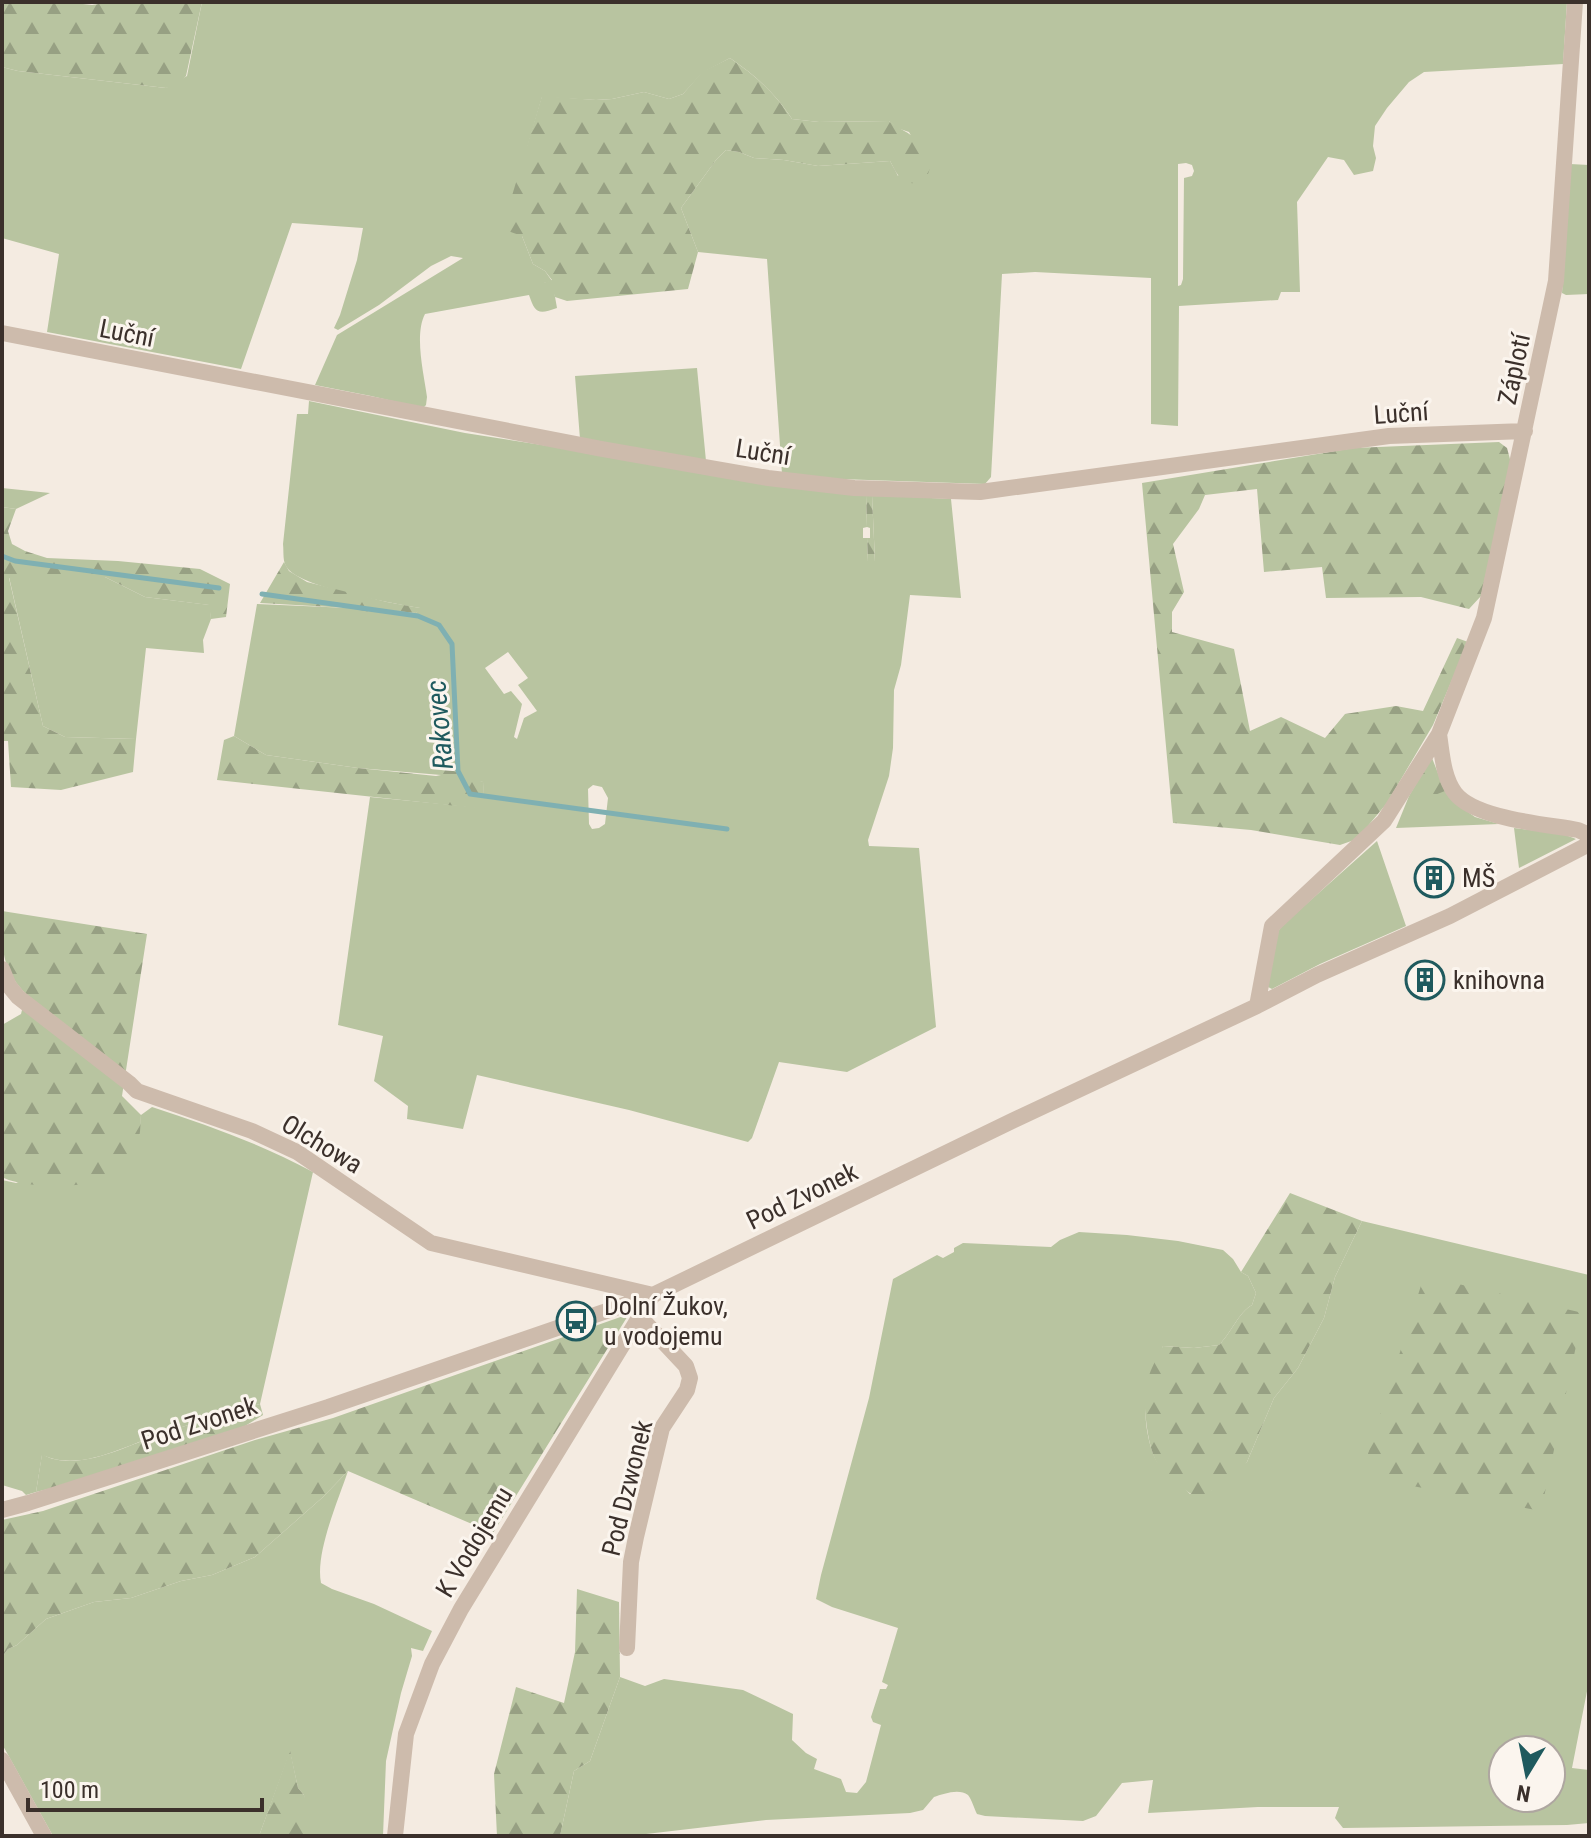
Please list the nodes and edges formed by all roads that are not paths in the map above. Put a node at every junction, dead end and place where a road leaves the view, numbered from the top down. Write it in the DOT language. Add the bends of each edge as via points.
graph roads {
  1 [pos="1575,2"];
  2 [pos="2,333"];
  3 [pos="1525,431"];
  4 [pos="1439,734"];
  5 [pos="1589,835"];
  6 [pos="1589,844"];
  7 [pos="2,969"];
  8 [pos="1257,1006"];
  9 [pos="653,1295"];
  10 [pos="640,1317"];
  11 [pos="2,1510"];
  12 [pos="627,1648"];
  13 [pos="2,1760"];
  14 [pos="44,1836"];
  15 [pos="395,1836"];
  1 -- 3 [label="street, Záplotí" via="1556,281"];
  2 -- 3 [label="street, Luční" via="617,451 854,488 980,492 1389,436"];
  3 -- 4 [label="street, Záplotí" via="1484,618"];
  4 -- 5 [label="street" via="1445,773 1465,804"];
  4 -- 8 [label="street, Záplotí" via="1384,821 1272,926"];
  6 -- 8 [label="street, Pod Zvonek"];
  7 -- 9 [label="street, Olchowa" via="18,997 137,1091 297,1152 431,1243"];
  8 -- 9 [label="street, Pod Zvonek"];
  9 -- 10 [label="street, K Vodojemu"];
  9 -- 11 [label="street, Pod Zvonek" via="328,1407"];
  10 -- 12 [label="street, Pod Dzwonek" via="686,1366 690,1378 662,1428 636,1537"];
  10 -- 15 [label="street, K Vodojemu" via="432,1664 406,1734"];
  13 -- 14 [label="street"];
}
